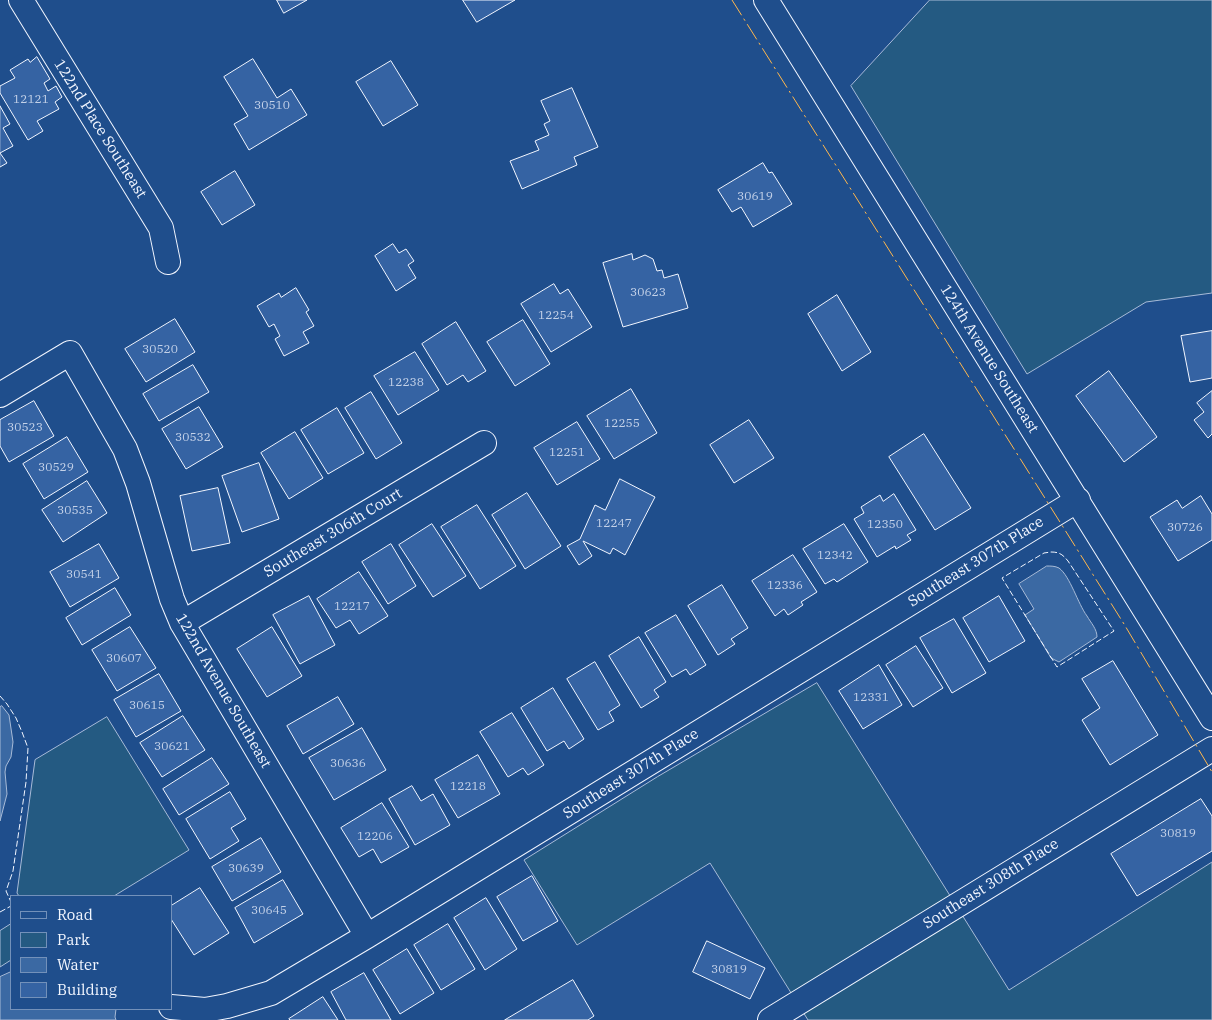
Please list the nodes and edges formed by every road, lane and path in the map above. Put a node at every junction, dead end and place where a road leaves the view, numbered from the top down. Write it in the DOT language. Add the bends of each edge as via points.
graph roads {
  1 [pos="20,0"];
  2 [pos="766,0"];
  3 [pos="168,262"];
  4 [pos="0,395"];
  5 [pos="484,444"];
  6 [pos="1078,500"];
  7 [pos="182,623"];
  8 [pos="1212,718"];
  9 [pos="1212,749"];
  10 [pos="367,936"];
  11 [pos="172,1007"];
  12 [pos="770,1020"];
  1 -- 3 [label="street, 122nd Place Southeast" via="162,228"];
  2 -- 6 [label="street, 124th Avenue Southeast"];
  4 -- 7 [label="street, 122nd Avenue Southeast" via="70,352 125,449"];
  5 -- 7 [label="street, Southeast 306th Court"];
  6 -- 8 [label="street, 124th Avenue Southeast"];
  6 -- 10 [label="street, Southeast 307th Place"];
  7 -- 10 [label="street, 122nd Avenue Southeast"];
  9 -- 12 [label="street, Southeast 308th Place"];
  10 -- 11 [label="street, Southeast 307th Place" via="271,993 205,1010"];
}
